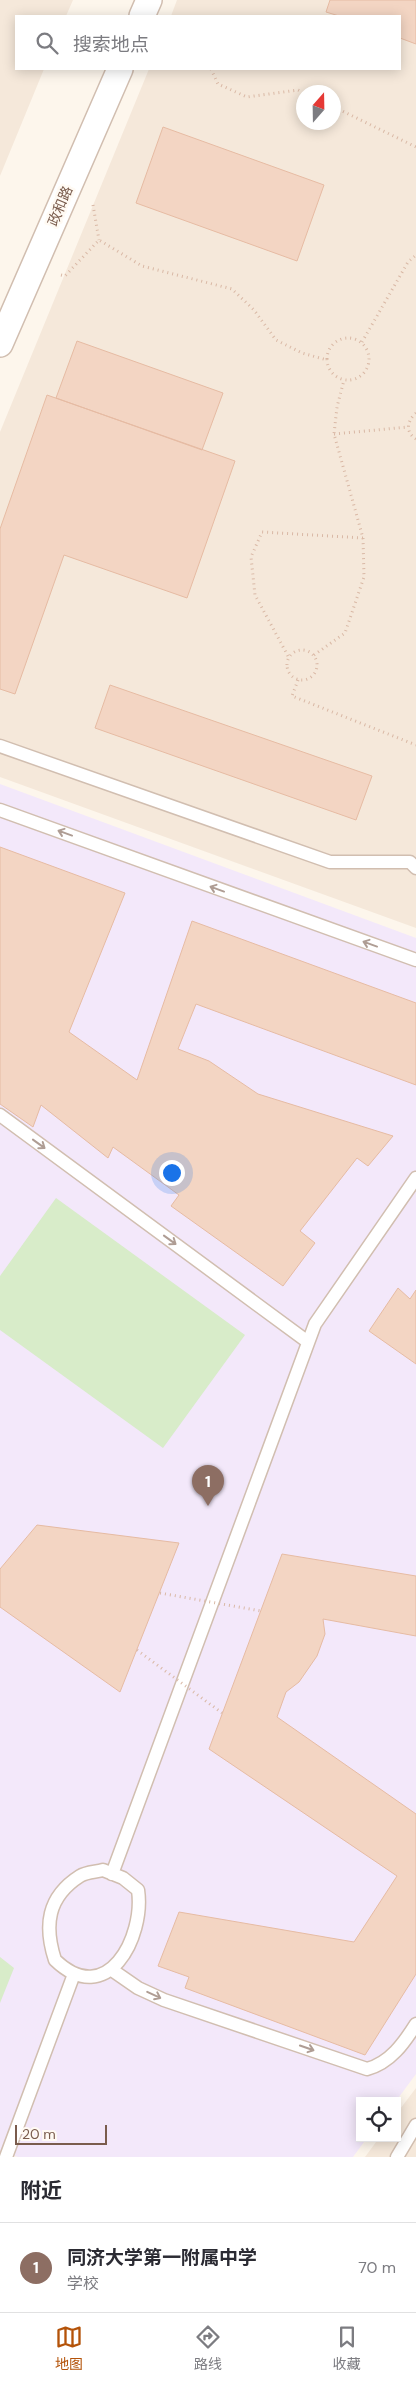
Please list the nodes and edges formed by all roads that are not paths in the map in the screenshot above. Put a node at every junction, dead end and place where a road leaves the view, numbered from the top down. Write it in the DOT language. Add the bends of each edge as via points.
graph roads {
  1 [pos="149,0"];
  2 [pos="142,15"];
  3 [pos="120,70"];
  4 [pos="0,344"];
  5 [pos="0,746"];
  6 [pos="0,810"];
  7 [pos="416,868"];
  8 [pos="416,960"];
  9 [pos="0,1115"];
  10 [pos="416,1178"];
  11 [pos="308,1342"];
  12 [pos="112,1874"];
  13 [pos="112,1970"];
  14 [pos="74,1974"];
  15 [pos="416,2024"];
  16 [pos="416,2125"];
  17 [pos="6,2157"];
  18 [pos="397,2157"];
  1 -- 2 [label="street"];
  3 -- 4 [label="street, 政和路"];
  5 -- 7 [label="lane" via="330,862 410,862"];
  8 -- 6 [label="lane, one-way"];
  9 -- 11 [label="lane, one-way"];
  10 -- 11 [label="lane" via="320,1316"];
  11 -- 12 [label="lane"];
  12 -- 13 [label="lane" via="138,1890 140,1906 125,1956"];
  12 -- 14 [label="lane" via="103,1870 81,1875 56,1900 50,1914 48,1929 55,1960"];
  13 -- 14 [label="lane" via="95,1976"];
  13 -- 15 [label="lane, one-way" via="138,1988 164,2000 368,2069 380,2065 404,2043"];
  14 -- 17 [label="lane"];
  16 -- 18 [label="lane"];
}
